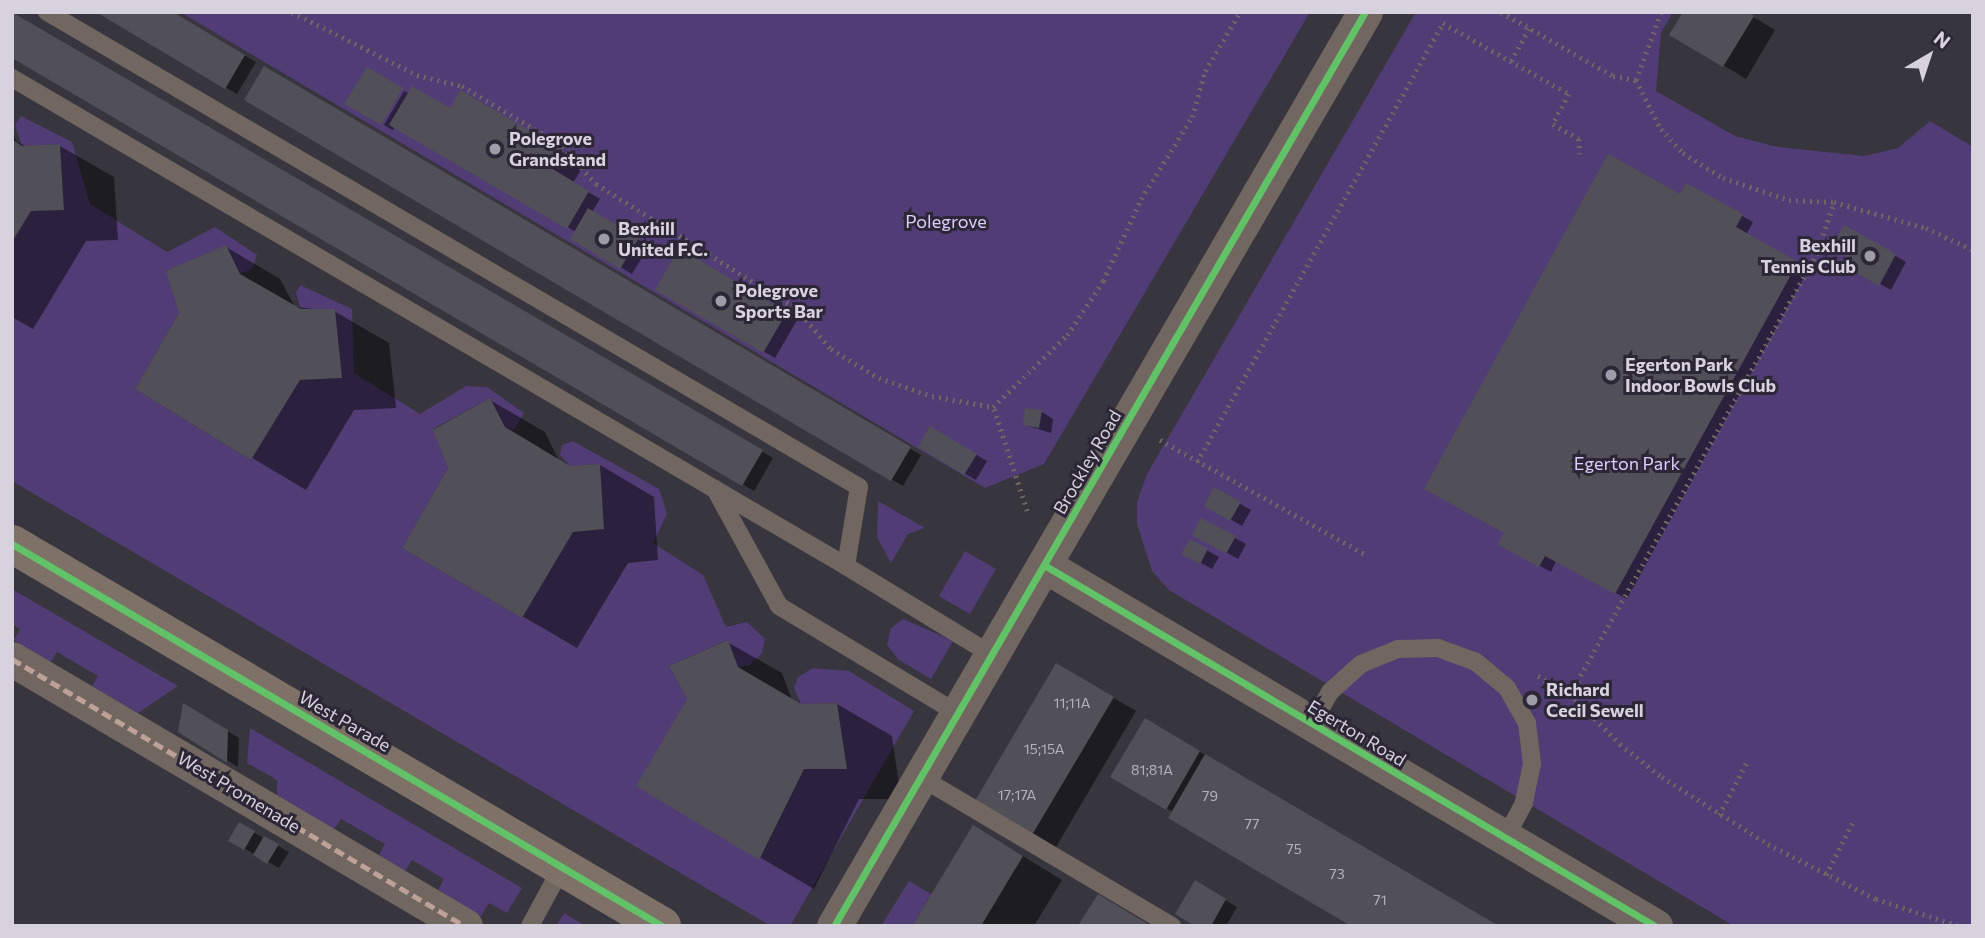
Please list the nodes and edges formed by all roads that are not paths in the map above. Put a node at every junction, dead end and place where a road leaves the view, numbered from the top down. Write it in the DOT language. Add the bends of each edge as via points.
graph roads {
  1 [pos="47,12"];
  2 [pos="1365,12"];
  3 [pos="12,78"];
  4 [pos="715,489"];
  5 [pos="12,544"];
  6 [pos="1044,565"];
  7 [pos="846,566"];
  8 [pos="991,654"];
  9 [pos="12,659"];
  10 [pos="957,713"];
  11 [pos="1311,725"];
  12 [pos="920,777"];
  13 [pos="1504,840"];
  14 [pos="562,867"];
  15 [pos="465,926"];
  16 [pos="530,926"];
  17 [pos="662,926"];
  18 [pos="834,926"];
  19 [pos="1172,926"];
  20 [pos="1655,926"];
  1 -- 7 [label="lane" via="859,487"];
  2 -- 6 [label="street, Brockley Road"];
  3 -- 4 [label="lane"];
  4 -- 7 [label="lane"];
  4 -- 10 [label="lane" via="779,606"];
  5 -- 14 [label="main road, West Parade"];
  6 -- 8 [label="street, Brockley Road"];
  6 -- 11 [label="street, Egerton Road"];
  7 -- 8 [label="lane"];
  8 -- 10 [label="street, Brockley Road"];
  9 -- 15 [label="street, West Promenade"];
  10 -- 12 [label="street, Brockley Road"];
  11 -- 13 [label="street, Egerton Road"];
  11 -- 13 [label="lane" via="1331,691 1361,664 1398,649 1438,648 1476,662 1507,688 1527,723 1532,764 1524,803"];
  12 -- 18 [label="street, Brockley Road"];
  12 -- 19 [label="lane"];
  13 -- 20 [label="street, Egerton Road"];
  14 -- 16 [label="lane"];
  14 -- 17 [label="main road, West Parade"];
}
